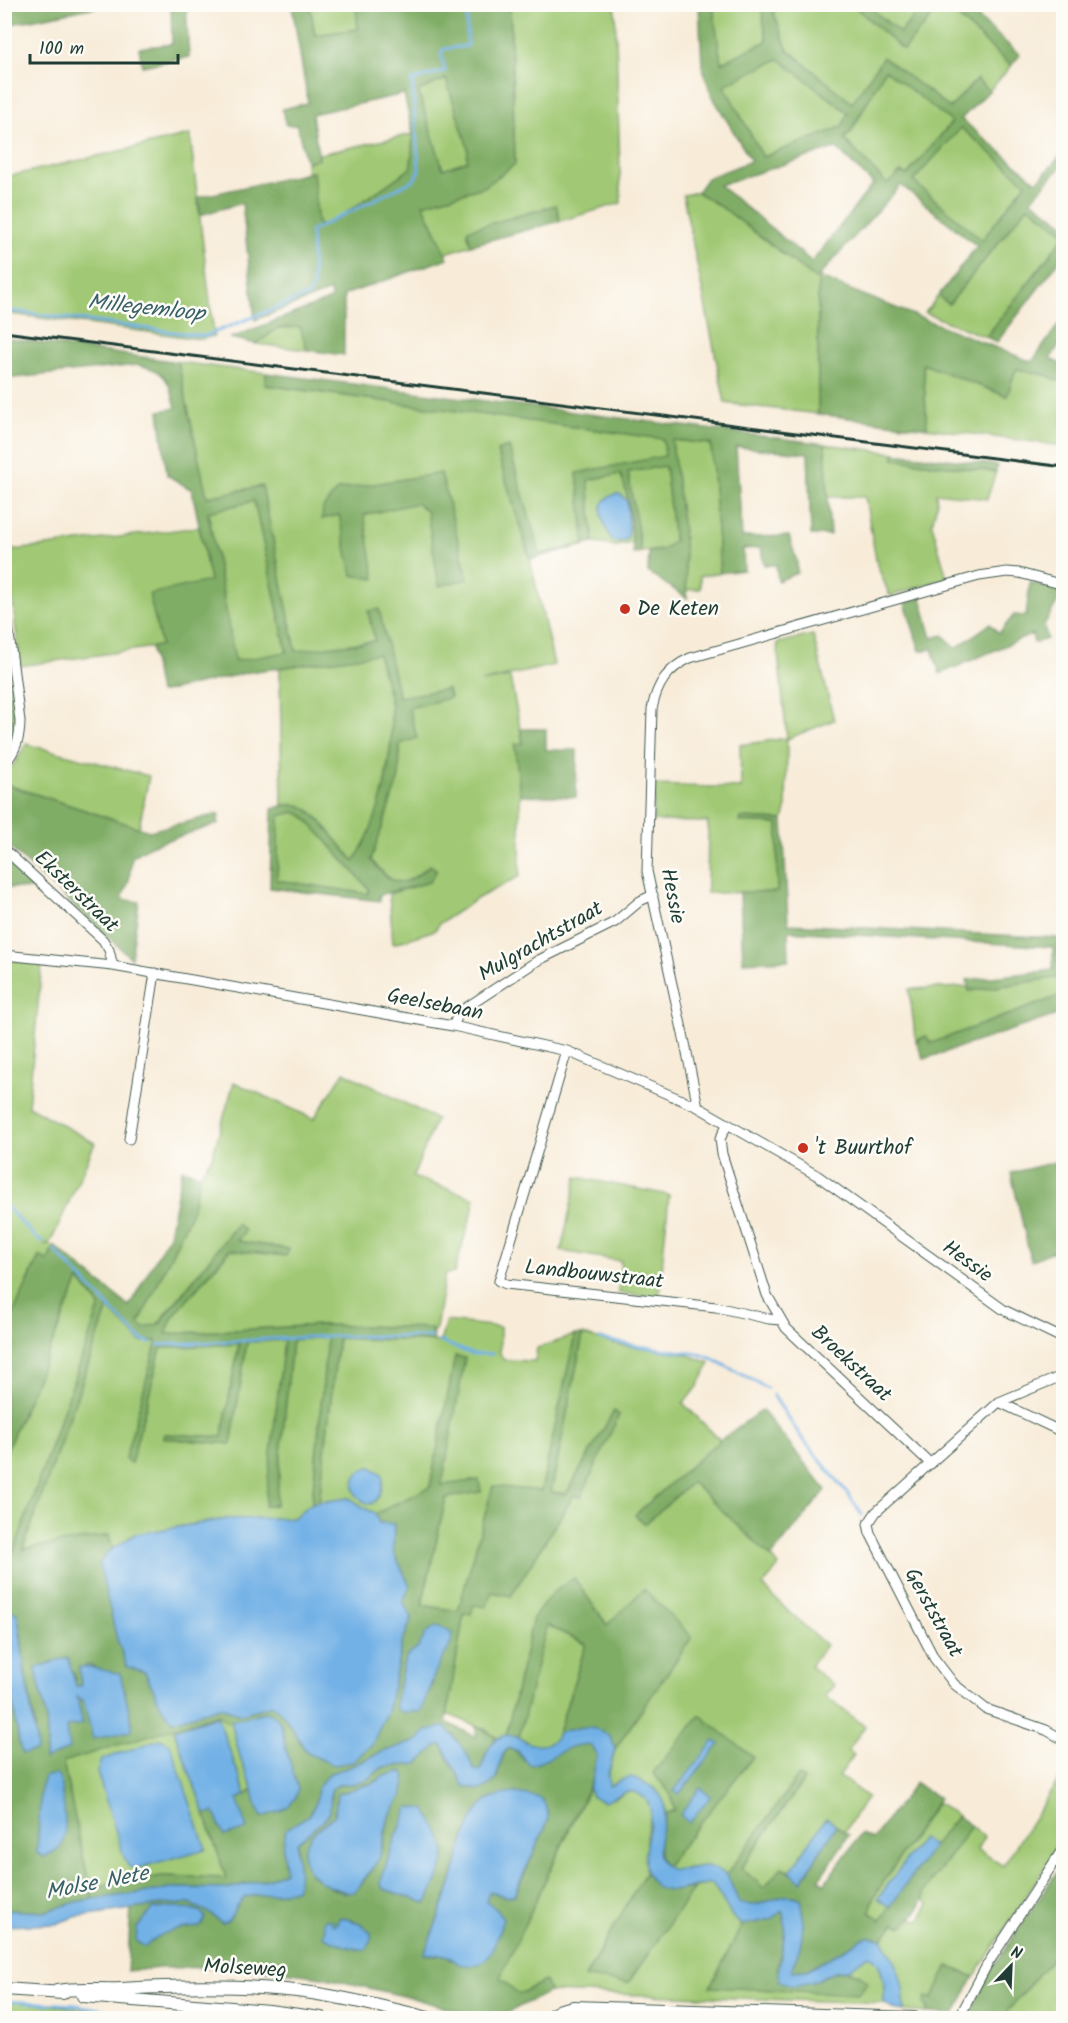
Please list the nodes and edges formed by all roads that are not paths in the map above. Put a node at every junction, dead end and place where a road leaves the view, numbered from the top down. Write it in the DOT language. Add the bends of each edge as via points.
graph roads {
  1 [pos="1064,585"];
  2 [pos="4,594"];
  3 [pos="4,765"];
  4 [pos="4,849"];
  5 [pos="653,895"];
  6 [pos="4,955"];
  7 [pos="113,966"];
  8 [pos="155,973"];
  9 [pos="453,1026"];
  10 [pos="567,1051"];
  11 [pos="698,1107"];
  12 [pos="727,1125"];
  13 [pos="129,1139"];
  14 [pos="781,1320"];
  15 [pos="1064,1339"];
  16 [pos="1064,1375"];
  17 [pos="999,1402"];
  18 [pos="1064,1433"];
  19 [pos="931,1464"];
  20 [pos="1064,1740"];
  21 [pos="1064,1847"];
  22 [pos="4,1989"];
  23 [pos="57,1992"];
  24 [pos="590,2008"];
  25 [pos="608,2014"];
  26 [pos="903,2018"];
  27 [pos="321,2019"];
  28 [pos="428,2019"];
  29 [pos="547,2019"];
  30 [pos="566,2019"];
  31 [pos="914,2019"];
  32 [pos="961,2019"];
  1 -- 5 [label="street, Hessie" via="1019,573 979,576 677,664 662,679 652,709 647,871"];
  2 -- 3 [label="street" via="20,721 20,738"];
  4 -- 7 [label="street, Eksterstraat" via="103,940"];
  5 -- 9 [label="street, Mulgrachtstraat" via="615,922 537,961 459,1013"];
  5 -- 11 [label="street, Hessie"];
  6 -- 7 [label="street, Geelsebaan"];
  7 -- 8 [label="street, Geelsebaan"];
  8 -- 9 [label="street, Geelsebaan"];
  8 -- 13 [label="street"];
  9 -- 10 [label="street, Geelsebaan"];
  10 -- 11 [label="street, Geelsebaan"];
  10 -- 14 [label="street, Landbouwstraat" via="499,1281 716,1307"];
  11 -- 12 [label="street, Hessie"];
  12 -- 14 [label="street, Broekstraat" via="720,1140 722,1154 767,1295"];
  12 -- 15 [label="street, Hessie" via="818,1176 1004,1310"];
  14 -- 19 [label="street, Broekstraat"];
  16 -- 17 [label="street"];
  17 -- 18 [label="street"];
  17 -- 19 [label="street"];
  19 -- 20 [label="street, Gerststraat" via="876,1512 868,1524 870,1533 934,1658 954,1684 986,1708"];
  21 -- 32 [label="street" via="987,1965"];
  22 -- 23 [label="main road, Molseweg"];
  23 -- 27 [label="main road, Molseweg"];
  23 -- 28 [label="main road, Molseweg" via="188,1986 264,1989 352,2000"];
  24 -- 25 [label="main road"];
  24 -- 29 [label="main road" via="561,2010"];
  24 -- 30 [label="main road"];
  25 -- 26 [label="main road"];
  26 -- 31 [label="main road"];
}
